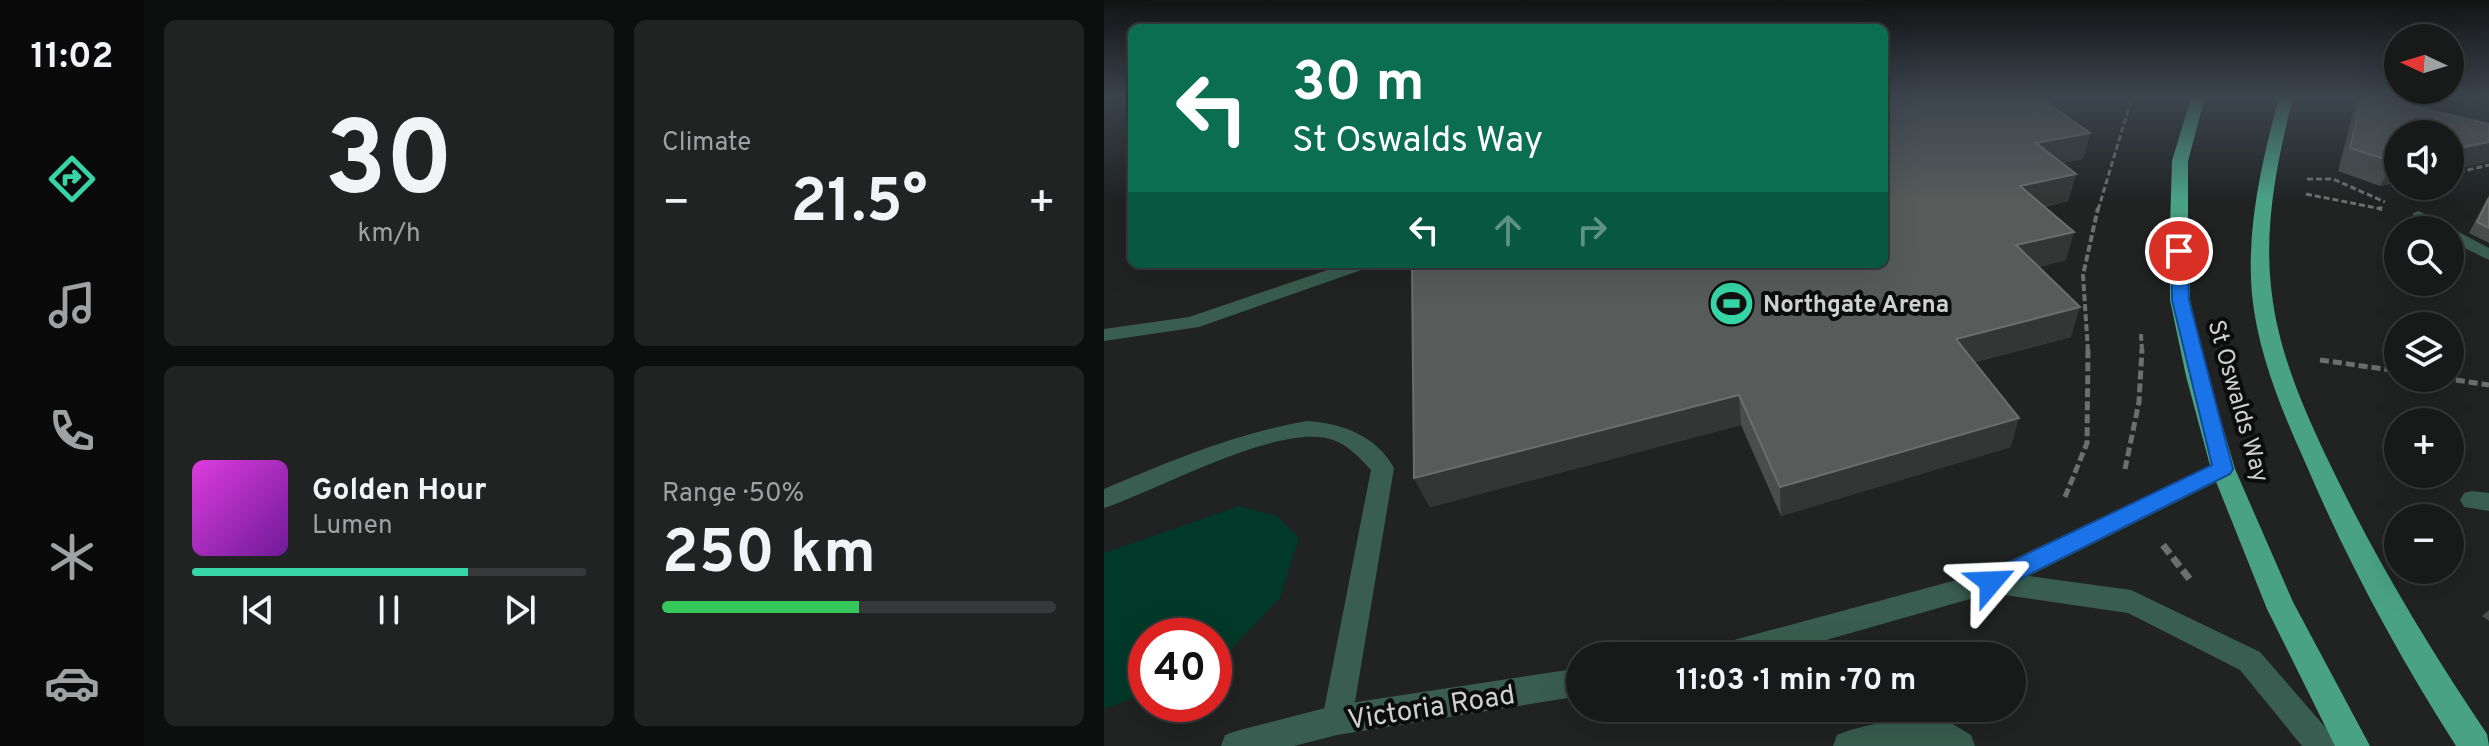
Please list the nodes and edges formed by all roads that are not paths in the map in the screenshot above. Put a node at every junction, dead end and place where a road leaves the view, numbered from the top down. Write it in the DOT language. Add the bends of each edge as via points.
graph roads {
  1 [pos="2188,132"];
  2 [pos="2277,132"];
  3 [pos="2464,242"];
  4 [pos="2489,255"];
  5 [pos="1350,268"];
  6 [pos="1104,335"];
  7 [pos="2223,469"];
  8 [pos="1104,499"];
  9 [pos="1991,582"];
  10 [pos="1774,642"];
  11 [pos="1566,684"];
  12 [pos="1337,720"];
  13 [pos="1236,746"];
  14 [pos="1848,746"];
  15 [pos="1960,746"];
  16 [pos="2321,746"];
  17 [pos="2353,746"];
  18 [pos="2475,746"];
  1 -- 7 [label="highway, St Oswalds Way" via="2180,161 2180,300"];
  2 -- 18 [label="highway, St Oswalds Way" via="2262,222 2262,295 2279,376 2333,500 2428,674"];
  3 -- 4 [label="street"];
  5 -- 6 [label="street" via="1192,323"];
  7 -- 9 [label="street"];
  7 -- 17 [label="highway, St Oswalds Way" via="2282,609"];
  8 -- 12 [label="street" via="1285,431 1327,430 1359,442 1383,468"];
  9 -- 10 [label="street"];
  9 -- 16 [label="street" via="2131,602 2250,661"];
  11 -- 12 [label="street, Victoria Road"];
  12 -- 13 [label="street, Victoria Road"];
  14 -- 15 [label="street" via="1903,735 1944,734"];
}
